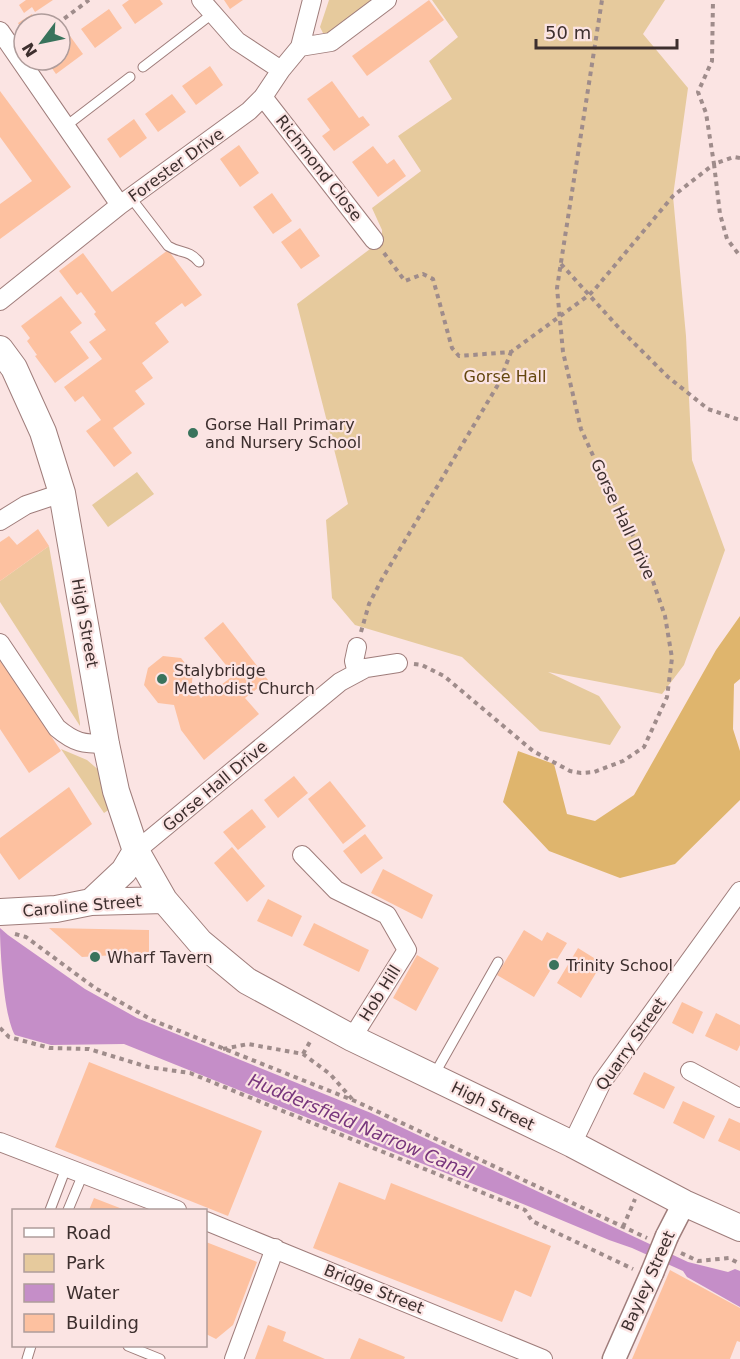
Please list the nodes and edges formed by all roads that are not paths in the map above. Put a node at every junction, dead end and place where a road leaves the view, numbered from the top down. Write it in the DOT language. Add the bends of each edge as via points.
graph roads {
  1 [pos="312,0"];
  2 [pos="387,0"];
  3 [pos="207,7"];
  4 [pos="0,31"];
  5 [pos="300,47"];
  6 [pos="143,67"];
  7 [pos="281,69"];
  8 [pos="130,77"];
  9 [pos="263,97"];
  10 [pos="66,126"];
  11 [pos="126,201"];
  12 [pos="374,240"];
  13 [pos="199,262"];
  14 [pos="0,301"];
  15 [pos="0,349"];
  16 [pos="62,493"];
  17 [pos="0,521"];
  18 [pos="0,643"];
  19 [pos="357,647"];
  20 [pos="398,663"];
  21 [pos="357,673"];
  22 [pos="106,744"];
  23 [pos="136,851"];
  24 [pos="302,855"];
  25 [pos="740,891"];
  26 [pos="165,900"];
  27 [pos="91,902"];
  28 [pos="5,912"];
  29 [pos="498,962"];
  30 [pos="352,1038"];
  31 [pos="690,1071"];
  32 [pos="433,1077"];
  33 [pos="740,1098"];
  34 [pos="0,1142"];
  35 [pos="572,1144"];
  36 [pos="75,1171"];
  37 [pos="684,1203"];
  38 [pos="51,1209"];
  39 [pos="68,1209"];
  40 [pos="174,1209"];
  41 [pos="207,1221"];
  42 [pos="740,1228"];
  43 [pos="275,1248"];
  44 [pos="130,1347"];
  45 [pos="160,1359"];
  46 [pos="234,1359"];
  47 [pos="543,1359"];
  48 [pos="614,1359"];
  1 -- 5 [label="street, Forester Drive"];
  2 -- 5 [label="street" via="331,42"];
  3 -- 6 [label="lane"];
  3 -- 7 [label="street" via="237,42"];
  4 -- 10 [label="street"];
  5 -- 7 [label="street, Forester Drive"];
  7 -- 9 [label="street, Forester Drive"];
  8 -- 10 [label="lane"];
  9 -- 11 [label="street, Forester Drive"];
  9 -- 12 [label="street, Richmond Close"];
  10 -- 11 [label="street"];
  11 -- 13 [label="lane" via="168,246 191,253"];
  11 -- 14 [label="street, Forester Drive"];
  15 -- 16 [label="main road, High Street" via="14,368 43,432"];
  16 -- 17 [label="street" via="26,505"];
  16 -- 22 [label="main road, High Street"];
  18 -- 22 [label="street" via="57,728 84,744"];
  19 -- 21 [label="street"];
  20 -- 21 [label="street, Gorse Hall Drive"];
  21 -- 23 [label="street, Gorse Hall Drive" via="340,682"];
  22 -- 23 [label="main road, High Street"];
  23 -- 26 [label="main road, High Street"];
  23 -- 27 [label="main road" via="124,871"];
  24 -- 30 [label="street, Hob Hill" via="336,890 387,915 407,950"];
  25 -- 35 [label="street, Quarry Street" via="602,1082"];
  26 -- 27 [label="main road, Caroline Street"];
  26 -- 30 [label="main road, High Street" via="200,942 247,981"];
  27 -- 28 [label="main road, Caroline Street"];
  29 -- 32 [label="lane"];
  30 -- 32 [label="main road, High Street"];
  31 -- 33 [label="street"];
  32 -- 35 [label="main road, High Street"];
  34 -- 36 [label="street"];
  35 -- 37 [label="main road, High Street"];
  36 -- 38 [label="lane"];
  36 -- 39 [label="lane"];
  36 -- 40 [label="street"];
  37 -- 42 [label="main road, High Street"];
  37 -- 48 [label="street, Bayley Street, bridge"];
  41 -- 43 [label="street, Bridge Street"];
  43 -- 46 [label="street"];
  43 -- 47 [label="street, Bridge Street"];
  44 -- 45 [label="lane"];
}
